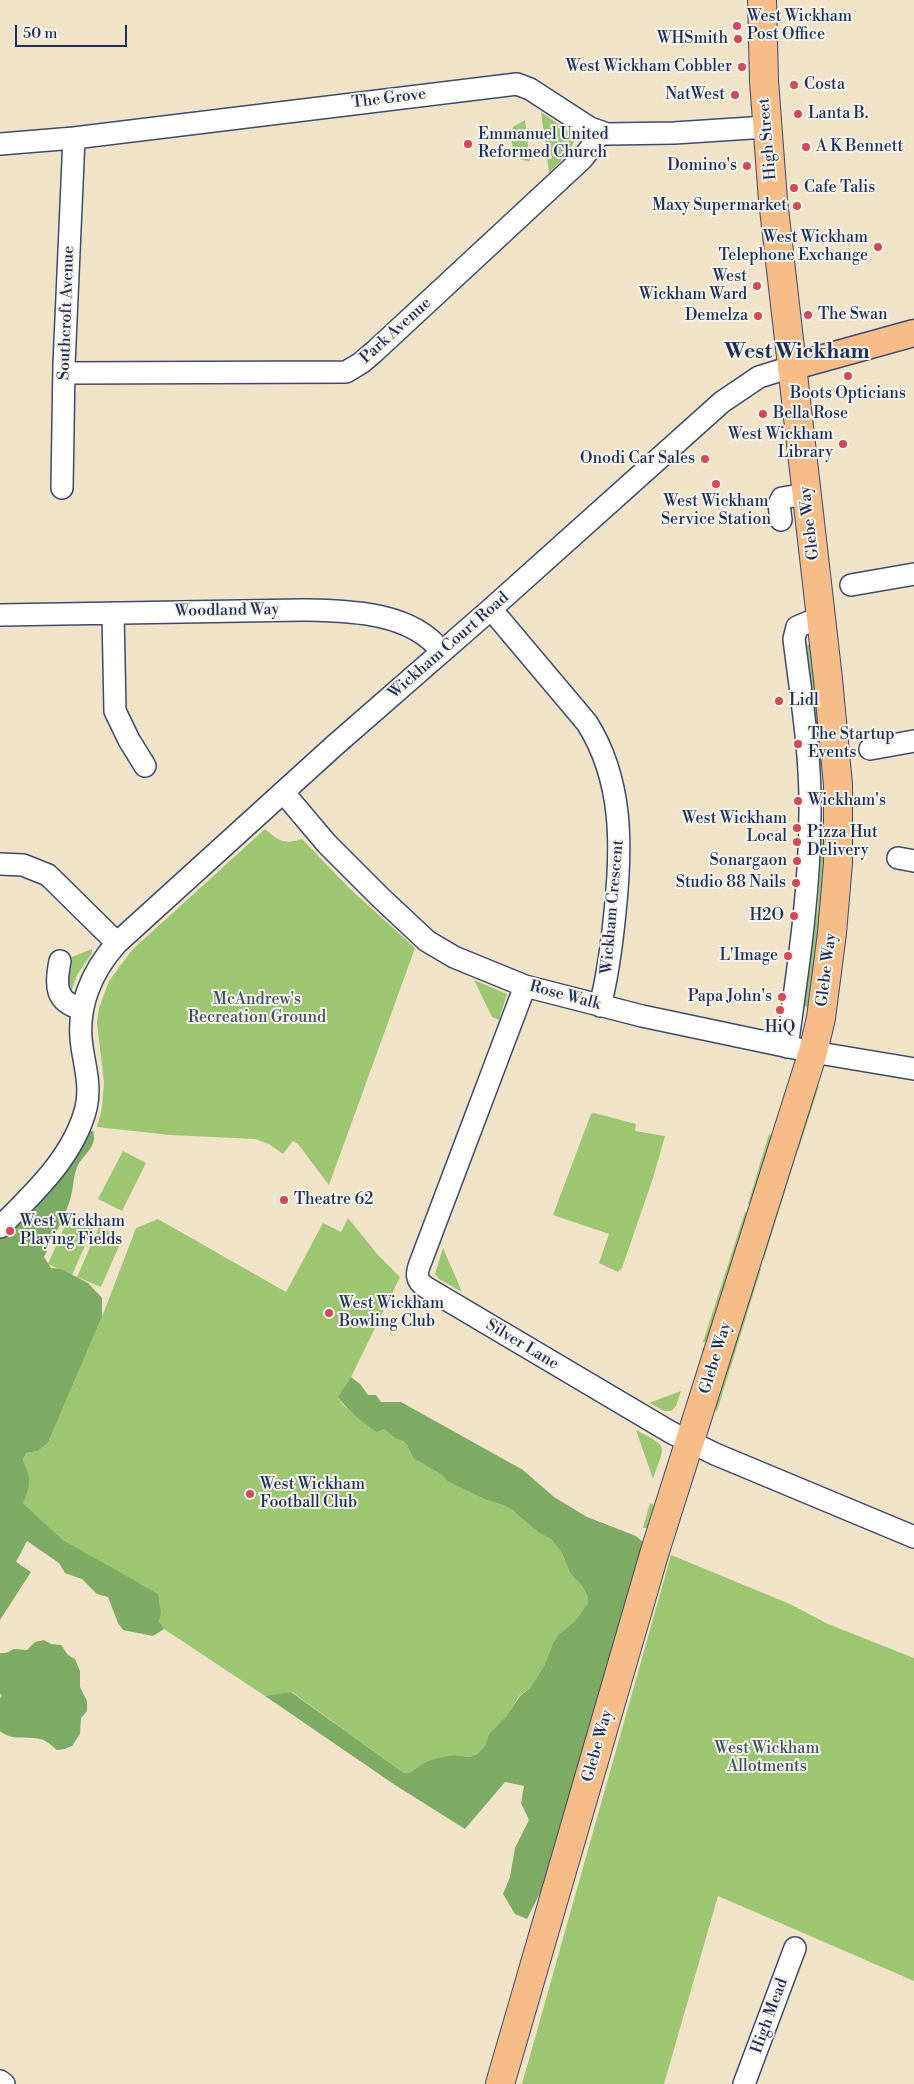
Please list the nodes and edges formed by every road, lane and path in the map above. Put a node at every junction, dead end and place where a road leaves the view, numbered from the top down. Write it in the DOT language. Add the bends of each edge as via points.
graph roads {
  1 [pos="762,0"];
  2 [pos="767,127"];
  3 [pos="600,132"];
  4 [pos="74,138"];
  5 [pos="0,144"];
  6 [pos="914,333"];
  7 [pos="791,367"];
  8 [pos="64,372"];
  9 [pos="62,488"];
  10 [pos="806,494"];
  11 [pos="781,520"];
  12 [pos="914,574"];
  13 [pos="851,585"];
  14 [pos="491,609"];
  15 [pos="113,613"];
  16 [pos="0,615"];
  17 [pos="821,619"];
  18 [pos="442,652"];
  19 [pos="914,741"];
  20 [pos="870,748"];
  21 [pos="145,766"];
  22 [pos="838,785"];
  23 [pos="810,788"];
  24 [pos="283,792"];
  25 [pos="0,864"];
  26 [pos="117,943"];
  27 [pos="60,961"];
  28 [pos="525,986"];
  29 [pos="600,1006"];
  30 [pos="82,1009"];
  31 [pos="800,1050"];
  32 [pos="914,1069"];
  33 [pos="0,1227"];
  34 [pos="690,1442"];
  35 [pos="914,1537"];
  36 [pos="795,1948"];
  37 [pos="0,2081"];
  38 [pos="4,2084"];
  39 [pos="500,2084"];
  40 [pos="744,2084"];
  1 -- 2 [label="highway, High Street"];
  2 -- 3 [label="street, The Grove" via="636,134"];
  2 -- 7 [label="highway, High Street"];
  3 -- 4 [label="street, The Grove" via="517,84"];
  3 -- 8 [label="street, Park Avenue" via="582,158 367,358 346,372"];
  4 -- 5 [label="street, The Grove"];
  4 -- 8 [label="street, Southcroft Avenue"];
  6 -- 7 [label="main road"];
  7 -- 10 [label="highway, Glebe Way"];
  7 -- 14 [label="street, Wickham Court Road" via="758,377 722,402"];
  8 -- 9 [label="street, Southcroft Avenue"];
  10 -- 11 [label="street" via="782,498 779,504"];
  10 -- 17 [label="highway, Glebe Way"];
  12 -- 13 [label="street"];
  14 -- 18 [label="street, Wickham Court Road"];
  14 -- 29 [label="street, Wickham Crescent" via="585,720 609,771 618,810 620,858 612,946"];
  15 -- 16 [label="street, Woodland Way"];
  15 -- 18 [label="street, Woodland Way" via="302,610 362,613 418,630"];
  15 -- 21 [label="street" via="115,711"];
  17 -- 22 [label="highway, Glebe Way"];
  17 -- 23 [label="street, Glebe Way" via="798,627 794,639"];
  18 -- 24 [label="street, Wickham Court Road"];
  19 -- 20 [label="street"];
  22 -- 23 [label="street"];
  22 -- 31 [label="highway, Glebe Way" via="838,863 831,950 821,1018"];
  23 -- 31 [label="street, Glebe Way"];
  24 -- 26 [label="street, Wickham Court Road"];
  24 -- 28 [label="street, Rose Walk" via="358,876 428,941 454,957"];
  25 -- 26 [label="street" via="23,865 48,875"];
  26 -- 30 [label="street, Wickham Court Road" via="92,979"];
  27 -- 30 [label="street" via="61,998"];
  28 -- 29 [label="street, Rose Walk"];
  28 -- 34 [label="street, Silver Lane" via="418,1269 418,1281"];
  29 -- 31 [label="street, Rose Walk"];
  30 -- 33 [label="street, Wickham Court Road" via="81,1031 88,1090 82,1118 53,1170"];
  31 -- 32 [label="street, Rose Walk"];
  31 -- 34 [label="highway, Glebe Way" via="760,1213"];
  34 -- 35 [label="street, Silver Lane"];
  34 -- 39 [label="highway, Glebe Way" via="655,1551"];
  36 -- 40 [label="street, High Mead"];
  37 -- 38 [label="street"];
}
